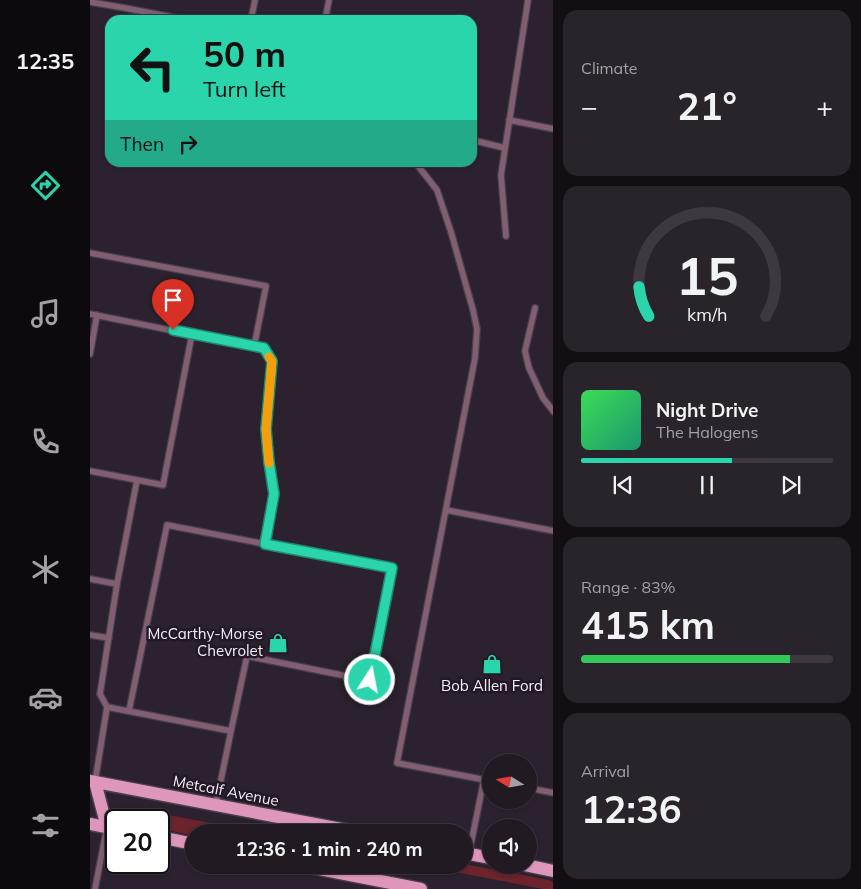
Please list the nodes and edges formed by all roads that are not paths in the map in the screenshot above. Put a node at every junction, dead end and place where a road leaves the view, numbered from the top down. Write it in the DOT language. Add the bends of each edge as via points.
graph roads {
  1 [pos="255,0"];
  2 [pos="329,0"];
  3 [pos="528,0"];
  4 [pos="90,2"];
  5 [pos="161,15"];
  6 [pos="252,15"];
  7 [pos="326,15"];
  8 [pos="509,120"];
  9 [pos="553,129"];
  10 [pos="477,141"];
  11 [pos="505,148"];
  12 [pos="419,167"];
  13 [pos="506,236"];
  14 [pos="90,253"];
  15 [pos="535,308"];
  16 [pos="90,314"];
  17 [pos="97,315"];
  18 [pos="192,334"];
  19 [pos="254,347"];
  20 [pos="90,354"];
  21 [pos="553,411"];
  22 [pos="90,471"];
  23 [pos="137,480"];
  24 [pos="446,510"];
  25 [pos="553,531"];
  26 [pos="265,544"];
  27 [pos="90,579"];
  28 [pos="117,584"];
  29 [pos="90,635"];
  30 [pos="109,638"];
  31 [pos="107,707"];
  32 [pos="129,711"];
  33 [pos="231,731"];
  34 [pos="482,780"];
  35 [pos="93,782"];
  36 [pos="482,788"];
  37 [pos="538,790"];
  38 [pos="553,793"];
  39 [pos="90,803"];
  40 [pos="216,805"];
  41 [pos="105,811"];
  42 [pos="90,824"];
  43 [pos="315,824"];
  44 [pos="473,825"];
  45 [pos="105,827"];
  46 [pos="170,839"];
  47 [pos="185,842"];
  48 [pos="105,852"];
  49 [pos="537,867"];
  50 [pos="553,871"];
  51 [pos="345,874"];
  52 [pos="94,889"];
  53 [pos="421,889"];
  1 -- 6 [label="lane"];
  2 -- 7 [label="lane"];
  3 -- 8 [label="lane"];
  4 -- 5 [label="lane"];
  8 -- 9 [label="lane"];
  8 -- 11 [label="lane"];
  10 -- 11 [label="lane"];
  11 -- 13 [label="lane" via="501,175"];
  12 -- 24 [label="lane" via="437,190 477,329 475,358"];
  14 -- 19 [label="lane" via="266,286"];
  15 -- 21 [label="lane" via="525,351 543,398"];
  16 -- 17 [label="lane"];
  17 -- 18 [label="lane"];
  17 -- 20 [label="lane"];
  18 -- 19 [label="lane"];
  18 -- 23 [label="lane" via="163,485"];
  19 -- 26 [label="lane" via="264,348 272,361 266,429 274,494"];
  22 -- 23 [label="lane"];
  23 -- 28 [label="lane"];
  24 -- 25 [label="lane"];
  24 -- 34 [label="lane" via="397,763"];
  26 -- 32 [label="lane" via="167,525"];
  26 -- 33 [label="lane" via="392,568 370,680 247,656"];
  27 -- 28 [label="lane"];
  28 -- 30 [label="lane"];
  29 -- 30 [label="lane"];
  30 -- 31 [label="lane" via="100,694"];
  31 -- 32 [label="lane"];
  31 -- 35 [label="lane"];
  32 -- 33 [label="lane"];
  33 -- 40 [label="lane"];
  35 -- 39 [label="main road"];
  35 -- 40 [label="main road, Metcalf Avenue"];
  35 -- 41 [label="main road"];
  36 -- 44 [label="lane"];
  37 -- 38 [label="lane"];
  40 -- 43 [label="main road, Metcalf Avenue"];
  42 -- 45 [label="main road"];
  46 -- 47 [label="main road"];
  48 -- 52 [label="lane"];
  49 -- 50 [label="main road"];
  51 -- 53 [label="main road"];
}
